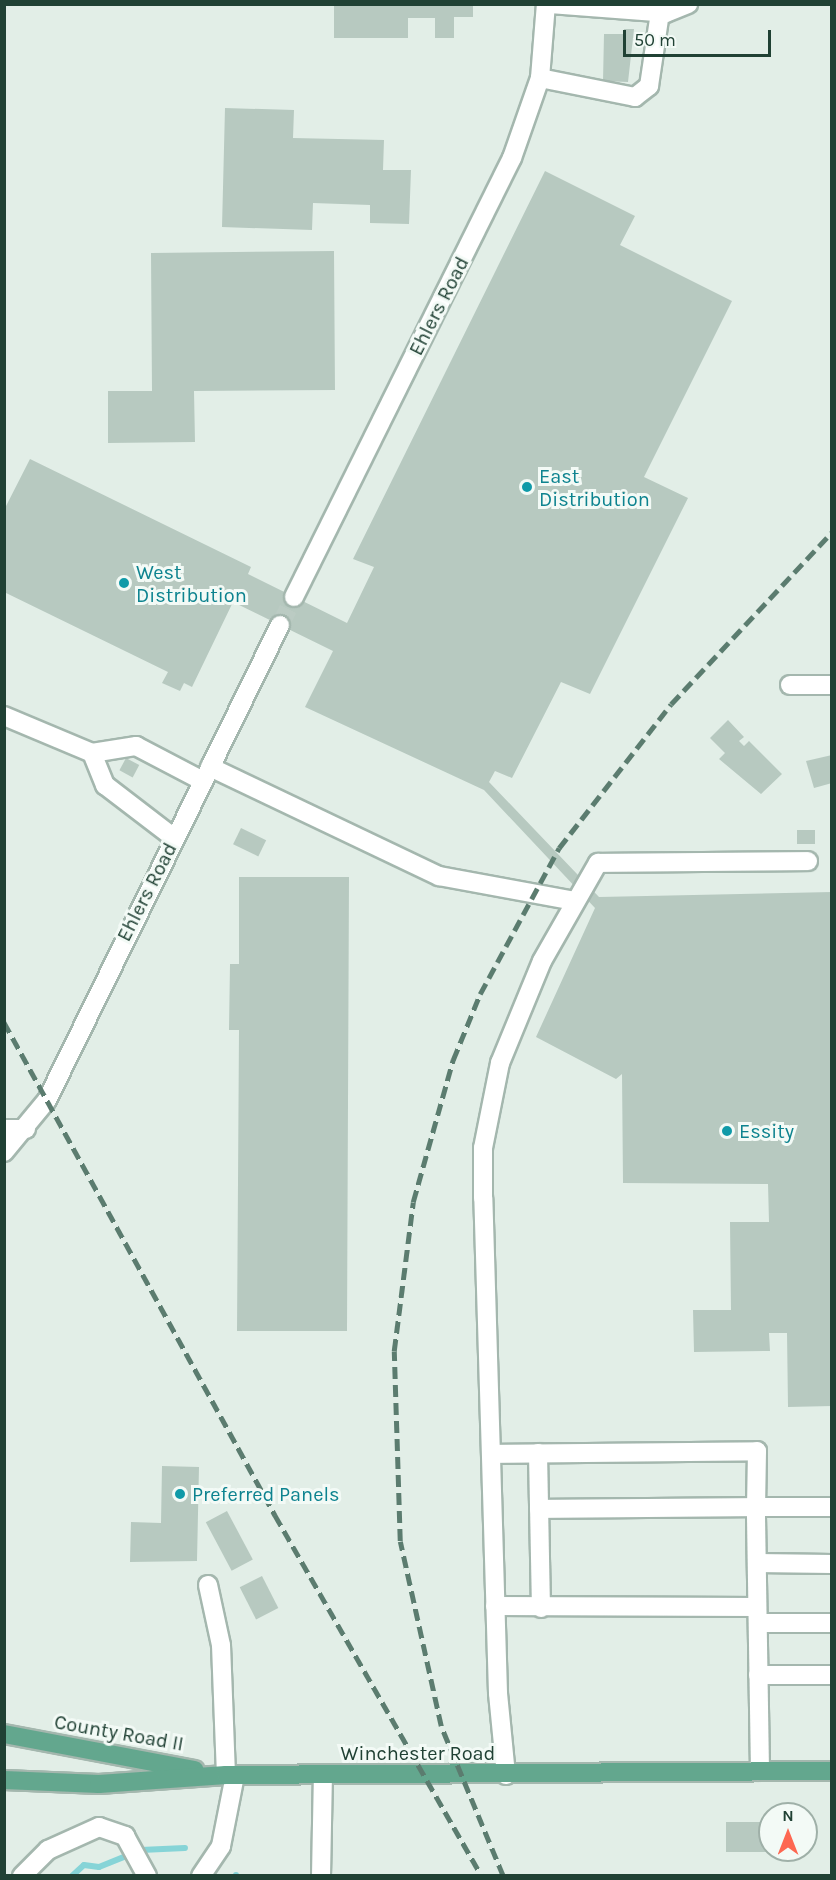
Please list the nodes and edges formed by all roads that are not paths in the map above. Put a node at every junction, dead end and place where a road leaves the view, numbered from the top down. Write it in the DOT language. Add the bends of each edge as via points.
graph roads {
  1 [pos="546,4"];
  2 [pos="550,4"];
  3 [pos="688,4"];
  4 [pos="660,12"];
  5 [pos="540,78"];
  6 [pos="294,597"];
  7 [pos="280,625"];
  8 [pos="790,685"];
  9 [pos="831,685"];
  10 [pos="4,716"];
  11 [pos="92,753"];
  12 [pos="207,774"];
  13 [pos="174,838"];
  14 [pos="808,861"];
  15 [pos="575,901"];
  16 [pos="4,1129"];
  17 [pos="26,1129"];
  18 [pos="4,1152"];
  19 [pos="538,1453"];
  20 [pos="492,1454"];
  21 [pos="756,1507"];
  22 [pos="831,1507"];
  23 [pos="539,1509"];
  24 [pos="757,1563"];
  25 [pos="831,1563"];
  26 [pos="208,1585"];
  27 [pos="495,1606"];
  28 [pos="541,1608"];
  29 [pos="758,1615"];
  30 [pos="831,1623"];
  31 [pos="758,1675"];
  32 [pos="831,1675"];
  33 [pos="9,1733"];
  34 [pos="831,1771"];
  35 [pos="760,1772"];
  36 [pos="230,1775"];
  37 [pos="506,1775"];
  38 [pos="323,1776"];
  39 [pos="4,1780"];
  40 [pos="22,1875"];
  41 [pos="147,1875"];
  42 [pos="201,1875"];
  43 [pos="321,1875"];
  1 -- 5 [label="street, Ehlers Road"];
  2 -- 4 [label="street"];
  3 -- 4 [label="street"];
  4 -- 5 [label="street" via="649,86 636,97"];
  5 -- 6 [label="street, Ehlers Road" via="508,167"];
  7 -- 12 [label="street, Ehlers Road"];
  8 -- 9 [label="street"];
  10 -- 11 [label="street"];
  11 -- 12 [label="street" via="136,746"];
  11 -- 13 [label="street" via="105,785"];
  12 -- 13 [label="street, Ehlers Road"];
  12 -- 15 [label="street" via="439,876"];
  13 -- 17 [label="street, Ehlers Road" via="47,1100"];
  14 -- 15 [label="street" via="598,863"];
  15 -- 20 [label="street" via="517,1016 489,1107 483,1198"];
  16 -- 17 [label="street"];
  17 -- 18 [label="street, Ehlers Road"];
  19 -- 20 [label="street"];
  19 -- 21 [label="street" via="757,1451"];
  19 -- 23 [label="street"];
  20 -- 27 [label="street"];
  21 -- 22 [label="street"];
  21 -- 23 [label="street"];
  21 -- 24 [label="street"];
  23 -- 28 [label="street"];
  24 -- 25 [label="street"];
  24 -- 29 [label="street"];
  26 -- 36 [label="street" via="221,1645"];
  27 -- 28 [label="street"];
  27 -- 37 [label="street"];
  28 -- 29 [label="street"];
  29 -- 30 [label="street"];
  29 -- 31 [label="street"];
  31 -- 32 [label="street"];
  31 -- 35 [label="street"];
  33 -- 36 [label="main road, County Road II"];
  34 -- 35 [label="main road, Winchester Road"];
  35 -- 37 [label="main road, Winchester Road"];
  36 -- 38 [label="main road, Winchester Road"];
  36 -- 39 [label="main road, Winchester Road" via="99,1784"];
  36 -- 42 [label="street" via="221,1846"];
  37 -- 38 [label="main road, Winchester Road"];
  38 -- 43 [label="street"];
  40 -- 41 [label="street" via="48,1850 99,1827 114,1828 136,1853"];
}
